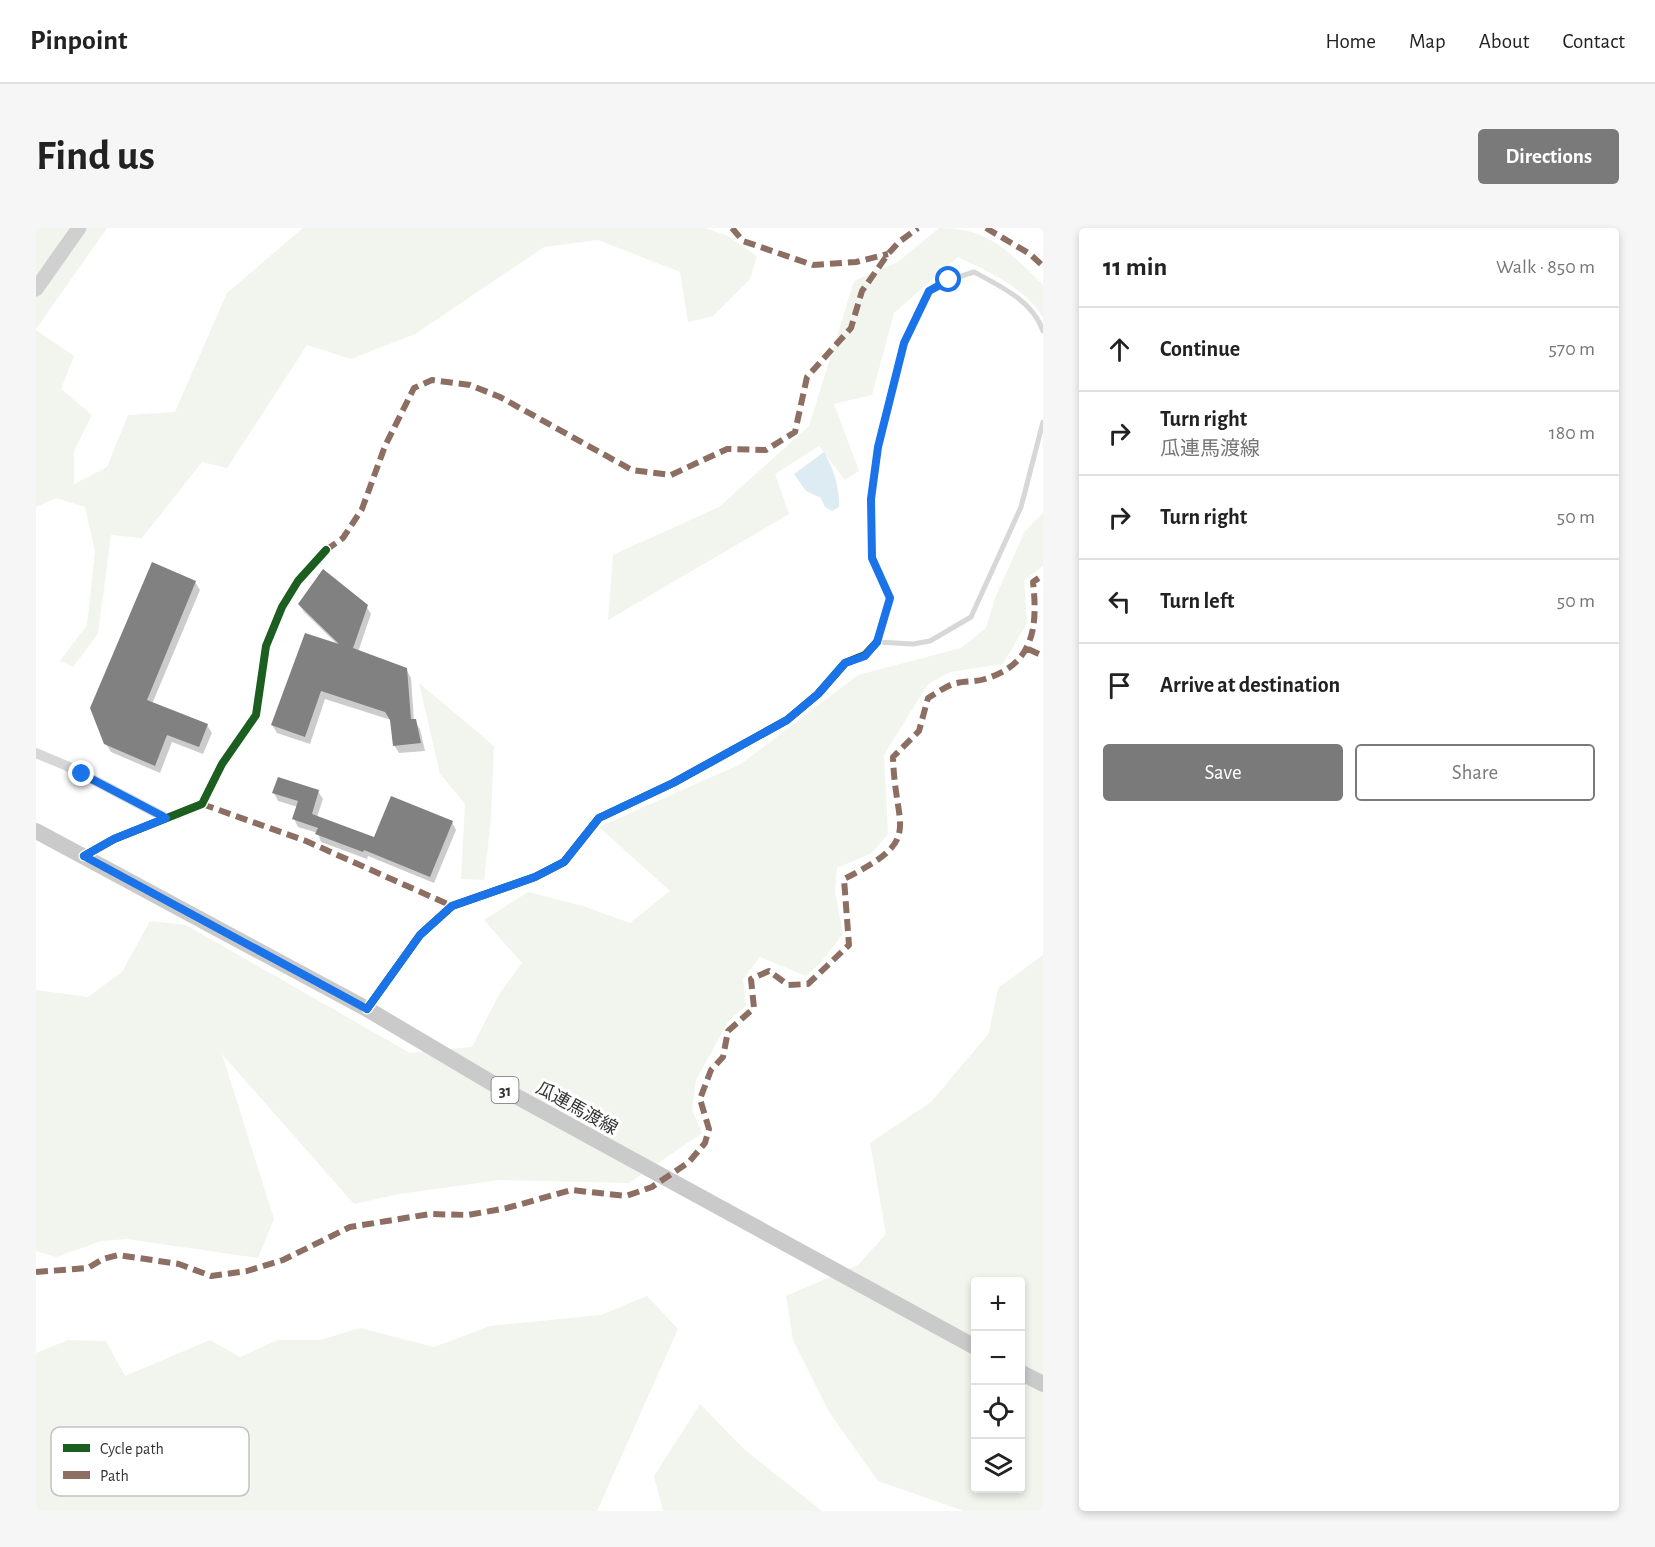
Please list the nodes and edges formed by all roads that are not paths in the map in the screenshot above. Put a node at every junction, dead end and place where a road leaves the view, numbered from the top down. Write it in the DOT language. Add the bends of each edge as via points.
graph roads {
  1 [pos="79,228"];
  2 [pos="36,290"];
  3 [pos="1043,331"];
  4 [pos="1043,422"];
  5 [pos="326,550"];
  6 [pos="877,642"];
  7 [pos="36,753"];
  8 [pos="166,818"];
  9 [pos="36,831"];
  10 [pos="84,856"];
  11 [pos="367,1009"];
  12 [pos="971,1345"];
  13 [pos="1025,1375"];
  14 [pos="1043,1384"];
  1 -- 2 [label="main road"];
  3 -- 6 [label="lane" via="1040,322 1016,296 974,272 929,291 904,343 878,447 871,499 872,558 890,598"];
  4 -- 6 [label="lane" via="1021,507 971,616 930,641"];
  5 -- 8 [label="street" via="298,581 282,607 266,646 256,715 222,764 202,804"];
  6 -- 11 [label="street" via="865,656 845,663 818,694 787,720 673,783 599,818 564,862 535,877 452,906 420,935"];
  7 -- 8 [label="street"];
  8 -- 10 [label="street"];
  9 -- 10 [label="main road, 瓜連馬渡線 / 31"];
  10 -- 11 [label="main road, 瓜連馬渡線 / 31"];
  11 -- 12 [label="main road, 瓜連馬渡線 / 31" via="492,1083"];
  13 -- 14 [label="main road"];
}
